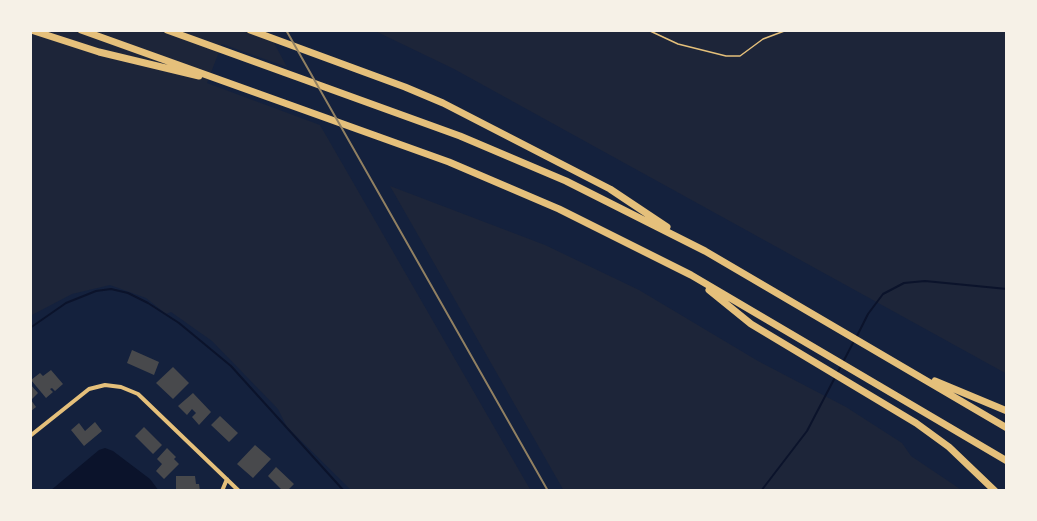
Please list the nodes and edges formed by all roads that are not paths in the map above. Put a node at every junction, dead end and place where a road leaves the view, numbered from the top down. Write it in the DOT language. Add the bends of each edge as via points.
graph roads {
  1 [pos="31,30"];
  2 [pos="81,30"];
  3 [pos="167,30"];
  4 [pos="250,30"];
  5 [pos="234,85"];
  6 [pos="705,251"];
  7 [pos="691,275"];
  8 [pos="913,372"];
  9 [pos="1007,411"];
  10 [pos="1007,428"];
  11 [pos="30,436"];
  12 [pos="1007,461"];
  13 [pos="226,479"];
  14 [pos="222,491"];
  15 [pos="239,491"];
  16 [pos="995,491"];
  1 -- 5 [label="highway" via="99,52"];
  2 -- 5 [label="highway"];
  3 -- 6 [label="highway" via="481,145 566,181"];
  4 -- 6 [label="highway" via="443,103 610,189"];
  5 -- 7 [label="highway" via="482,176"];
  6 -- 8 [label="highway"];
  7 -- 12 [label="highway"];
  7 -- 16 [label="highway" via="751,324 876,397 949,447"];
  8 -- 9 [label="highway"];
  8 -- 10 [label="highway"];
  11 -- 13 [label="street" via="81,393 96,386 121,387 138,394"];
  13 -- 14 [label="street"];
  13 -- 15 [label="street"];
}
